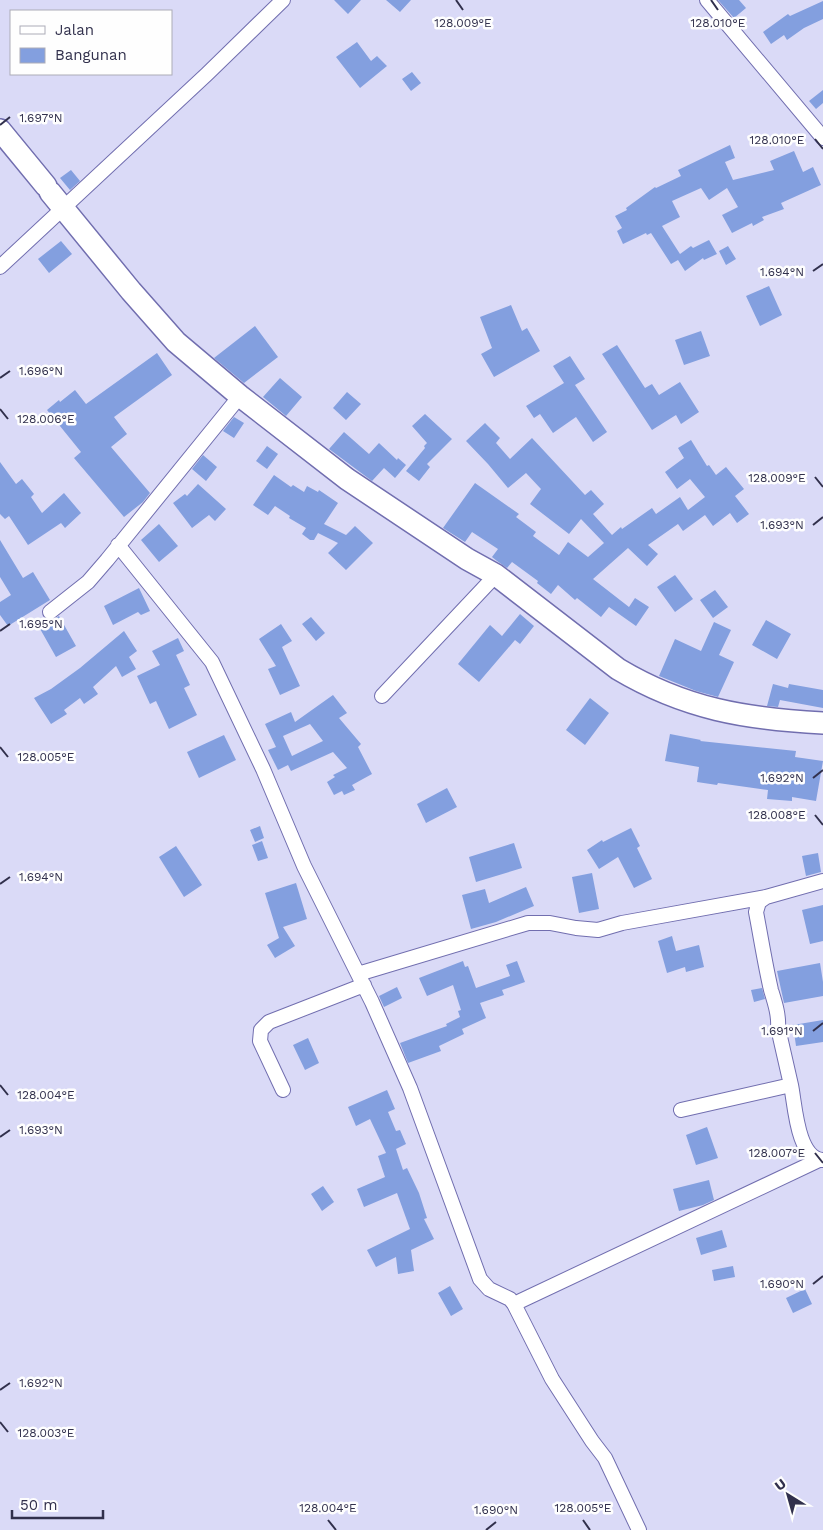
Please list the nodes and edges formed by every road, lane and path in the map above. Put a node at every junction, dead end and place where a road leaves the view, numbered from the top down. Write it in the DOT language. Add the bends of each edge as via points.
graph roads {
  1 [pos="283,0"];
  2 [pos="707,0"];
  3 [pos="0,130"];
  4 [pos="823,138"];
  5 [pos="64,208"];
  6 [pos="0,268"];
  7 [pos="240,396"];
  8 [pos="118,545"];
  9 [pos="496,575"];
  10 [pos="50,612"];
  11 [pos="382,696"];
  12 [pos="823,723"];
  13 [pos="823,882"];
  14 [pos="766,897"];
  15 [pos="361,979"];
  16 [pos="791,1085"];
  17 [pos="283,1090"];
  18 [pos="682,1110"];
  19 [pos="821,1160"];
  20 [pos="514,1304"];
  21 [pos="639,1530"];
  1 -- 5 [label="street"];
  2 -- 4 [label="street"];
  3 -- 5 [label="highway"];
  5 -- 6 [label="street"];
  5 -- 7 [label="highway" via="176,342"];
  7 -- 8 [label="street"];
  7 -- 9 [label="highway" via="347,479"];
  8 -- 10 [label="street" via="88,582"];
  8 -- 15 [label="street" via="212,662 263,768 304,866"];
  9 -- 11 [label="street"];
  9 -- 12 [label="highway" via="618,669 669,696 740,716"];
  13 -- 14 [label="street"];
  14 -- 15 [label="street" via="598,930 528,922"];
  14 -- 16 [label="street" via="759,902 756,912"];
  15 -- 17 [label="street" via="268,1022 260,1030 260,1041"];
  15 -- 20 [label="street" via="410,1088 480,1278 489,1289"];
  16 -- 18 [label="street"];
  16 -- 19 [label="street" via="800,1135 807,1151"];
  19 -- 20 [label="street"];
  20 -- 21 [label="street" via="552,1379 605,1458"];
}
